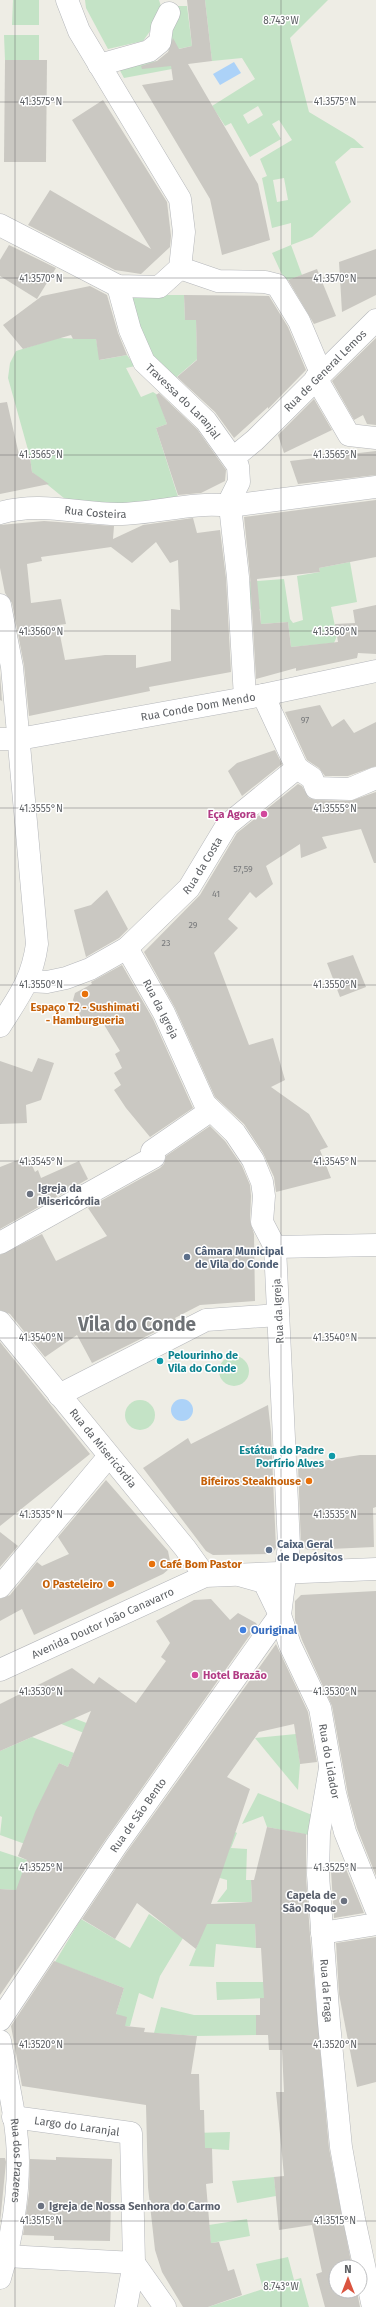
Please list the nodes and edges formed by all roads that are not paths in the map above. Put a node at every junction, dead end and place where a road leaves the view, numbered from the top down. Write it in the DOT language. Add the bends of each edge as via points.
graph roads {
  1 [pos="67,0"];
  2 [pos="169,13"];
  3 [pos="99,64"];
  4 [pos="0,225"];
  5 [pos="180,268"];
  6 [pos="118,286"];
  7 [pos="376,320"];
  8 [pos="318,376"];
  9 [pos="376,438"];
  10 [pos="233,458"];
  11 [pos="376,487"];
  12 [pos="230,506"];
  13 [pos="0,513"];
  14 [pos="0,605"];
  15 [pos="376,671"];
  16 [pos="254,696"];
  17 [pos="10,739"];
  18 [pos="297,768"];
  19 [pos="376,778"];
  20 [pos="127,948"];
  21 [pos="28,982"];
  22 [pos="7,1003"];
  23 [pos="0,1026"];
  24 [pos="210,1111"];
  25 [pos="0,1243"];
  26 [pos="376,1245"];
  27 [pos="275,1247"];
  28 [pos="278,1315"];
  29 [pos="0,1322"];
  30 [pos="59,1395"];
  31 [pos="109,1456"];
  32 [pos="376,1569"];
  33 [pos="285,1572"];
  34 [pos="238,1574"];
  35 [pos="205,1576"];
  36 [pos="0,1587"];
  37 [pos="280,1615"];
  38 [pos="0,1670"];
  39 [pos="330,1768"];
  40 [pos="376,1909"];
  41 [pos="376,1924"];
  42 [pos="322,1933"];
  43 [pos="0,2020"];
  44 [pos="0,2041"];
  45 [pos="13,2117"];
  46 [pos="6,2256"];
  47 [pos="134,2263"];
  48 [pos="0,2278"];
  49 [pos="126,2307"];
  50 [pos="165,2307"];
  51 [pos="373,2307"];
  1 -- 3 [label="street" via="79,31"];
  2 -- 3 [label="street" via="162,27 160,42 149,52"];
  3 -- 5 [label="street" via="180,199 184,232"];
  4 -- 6 [label="street"];
  5 -- 6 [label="street" via="159,287"];
  5 -- 8 [label="street" via="218,281 265,282 277,285 298,321"];
  6 -- 10 [label="street, Travessa do Laranjal" via="130,330 144,362 206,421"];
  7 -- 8 [label="street, Rua de General Lemos"];
  8 -- 9 [label="street" via="348,435"];
  8 -- 10 [label="street, Rua de General Lemos"];
  10 -- 12 [label="street, Travessa do Laranjal" via="239,473 239,482"];
  11 -- 12 [label="street, Rua Costeira"];
  12 -- 13 [label="street, Rua Costeira" via="192,505 118,514 35,508"];
  12 -- 16 [label="street"];
  14 -- 17 [label="street" via="12,667"];
  15 -- 16 [label="street, Rua Conde Dom Mendo"];
  16 -- 17 [label="street, Rua Conde Dom Mendo"];
  16 -- 18 [label="street"];
  17 -- 21 [label="street" via="37,944"];
  18 -- 19 [label="street" via="312,778 316,788 350,789"];
  18 -- 20 [label="street, Rua da Costa" via="227,825 189,888"];
  20 -- 21 [label="street, Rua da Costa" via="90,969 66,978"];
  20 -- 24 [label="street, Rua da Igreja" via="164,1013"];
  21 -- 22 [label="street"];
  22 -- 23 [label="street"];
  24 -- 25 [label="street" via="152,1151 154,1157"];
  24 -- 27 [label="street, Rua da Igreja" via="238,1137 259,1171 264,1196 262,1222"];
  26 -- 27 [label="street"];
  27 -- 28 [label="street, Rua da Igreja"];
  28 -- 30 [label="street" via="206,1320"];
  28 -- 33 [label="street, Rua da Igreja" via="289,1545"];
  29 -- 30 [label="street, Rua da Misericórdia"];
  30 -- 31 [label="street, Rua da Misericórdia"];
  31 -- 35 [label="street, Rua da Misericórdia"];
  31 -- 36 [label="street"];
  32 -- 33 [label="street"];
  33 -- 34 [label="street"];
  33 -- 37 [label="street, Rua da Igreja"];
  34 -- 35 [label="street"];
  34 -- 37 [label="street, Rua do Lidador" via="264,1582"];
  35 -- 38 [label="street, Avenida Doutor João Canavarro"];
  37 -- 39 [label="street, Rua do Lidador" via="290,1646 320,1708 329,1747"];
  37 -- 43 [label="street, Rua de São Bento" via="116,1846"];
  39 -- 40 [label="street, Rua do Lidador" via="345,1832"];
  39 -- 42 [label="street, Rua da Fraga" via="319,1833 318,1875"];
  41 -- 42 [label="street"];
  42 -- 51 [label="street, Rua da Fraga" via="341,2147"];
  44 -- 45 [label="street, Rua dos Prazeres"];
  45 -- 46 [label="street, Rua dos Prazeres" via="18,2161 14,2211"];
  45 -- 47 [label="street, Largo do Laranjal" via="131,2133"];
  46 -- 47 [label="street"];
  46 -- 48 [label="street, Rua dos Prazeres"];
  47 -- 49 [label="street, Largo do Laranjal"];
  47 -- 50 [label="street"];
}
